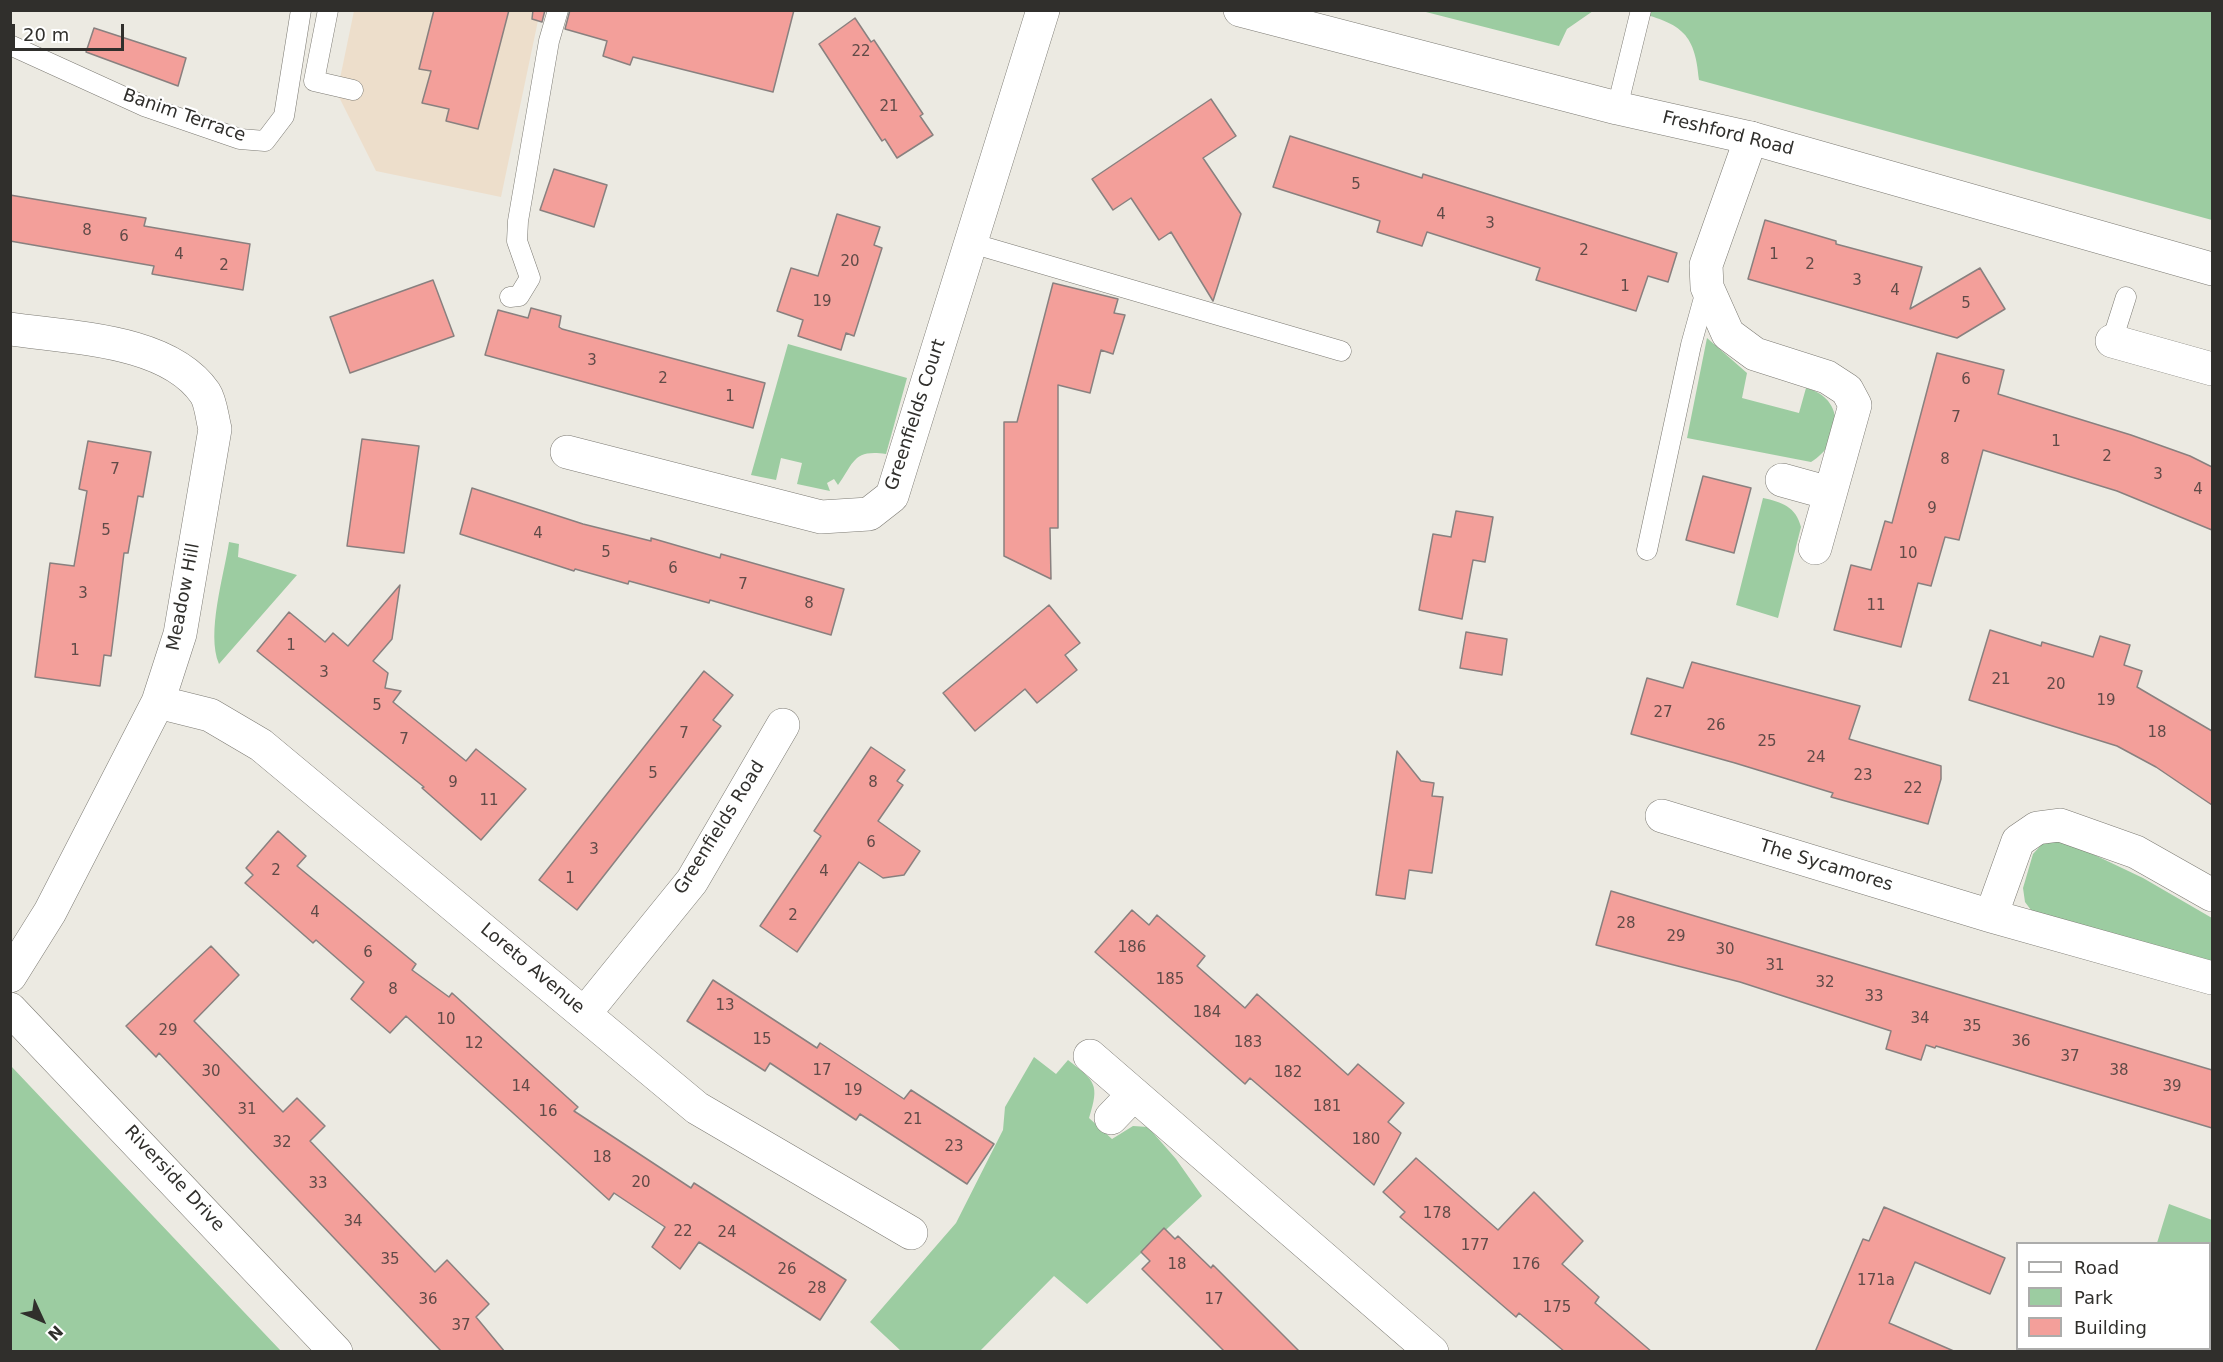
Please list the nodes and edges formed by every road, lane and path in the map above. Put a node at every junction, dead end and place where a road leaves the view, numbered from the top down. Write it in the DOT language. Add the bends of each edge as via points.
graph roads {
  1 [pos="301,10"];
  2 [pos="328,10"];
  3 [pos="558,10"];
  4 [pos="1043,10"];
  5 [pos="1240,10"];
  6 [pos="1641,10"];
  7 [pos="10,45"];
  8 [pos="353,90"];
  9 [pos="1617,108"];
  10 [pos="1751,138"];
  11 [pos="971,243"];
  12 [pos="2212,268"];
  13 [pos="1707,287"];
  14 [pos="510,297"];
  15 [pos="2126,297"];
  16 [pos="10,329"];
  17 [pos="2112,341"];
  18 [pos="1341,351"];
  19 [pos="2212,369"];
  20 [pos="567,452"];
  21 [pos="1782,480"];
  22 [pos="1829,493"];
  23 [pos="1815,548"];
  24 [pos="1647,550"];
  25 [pos="158,702"];
  26 [pos="783,725"];
  27 [pos="1662,816"];
  28 [pos="2212,896"];
  29 [pos="1991,916"];
  30 [pos="10,976"];
  31 [pos="2212,978"];
  32 [pos="10,1009"];
  33 [pos="585,1013"];
  34 [pos="1090,1056"];
  35 [pos="1134,1094"];
  36 [pos="1112,1118"];
  37 [pos="911,1233"];
  38 [pos="336,1352"];
  39 [pos="1432,1352"];
  1 -- 7 [label="lane, Banim Terrace" via="284,116 265,141 240,139 144,106"];
  2 -- 8 [label="lane" via="314,81"];
  3 -- 14 [label="lane" via="549,41 518,221 517,241 530,278 519,296"];
  4 -- 11 [label="street, Greenfields Court"];
  5 -- 9 [label="street, Freshford Road"];
  6 -- 9 [label="lane"];
  9 -- 10 [label="street, Freshford Road"];
  10 -- 12 [label="street, Freshford Road"];
  10 -- 13 [label="street" via="1706,266"];
  11 -- 18 [label="lane"];
  11 -- 20 [label="street, Greenfields Court" via="892,496 869,514 821,517"];
  13 -- 22 [label="street" via="1728,334 1755,354 1827,377 1847,390 1855,405"];
  13 -- 24 [label="lane"];
  15 -- 17 [label="lane"];
  16 -- 25 [label="street, Meadow Hill" via="146,350 186,370 207,395 215,429 180,634"];
  17 -- 19 [label="street"];
  21 -- 22 [label="street"];
  22 -- 23 [label="street"];
  25 -- 30 [label="street, Meadow Hill" via="50,912"];
  25 -- 33 [label="street, Loreto Avenue" via="210,715 261,744"];
  26 -- 33 [label="street, Greenfields Road" via="692,881"];
  27 -- 29 [label="street, The Sycamores"];
  28 -- 29 [label="street" via="2136,852 2060,825 2037,828 2018,841"];
  29 -- 31 [label="street, The Sycamores"];
  32 -- 38 [label="street, Riverside Drive"];
  33 -- 37 [label="street, Loreto Avenue" via="698,1108"];
  34 -- 35 [label="street"];
  35 -- 36 [label="street"];
  35 -- 39 [label="street"];
}
